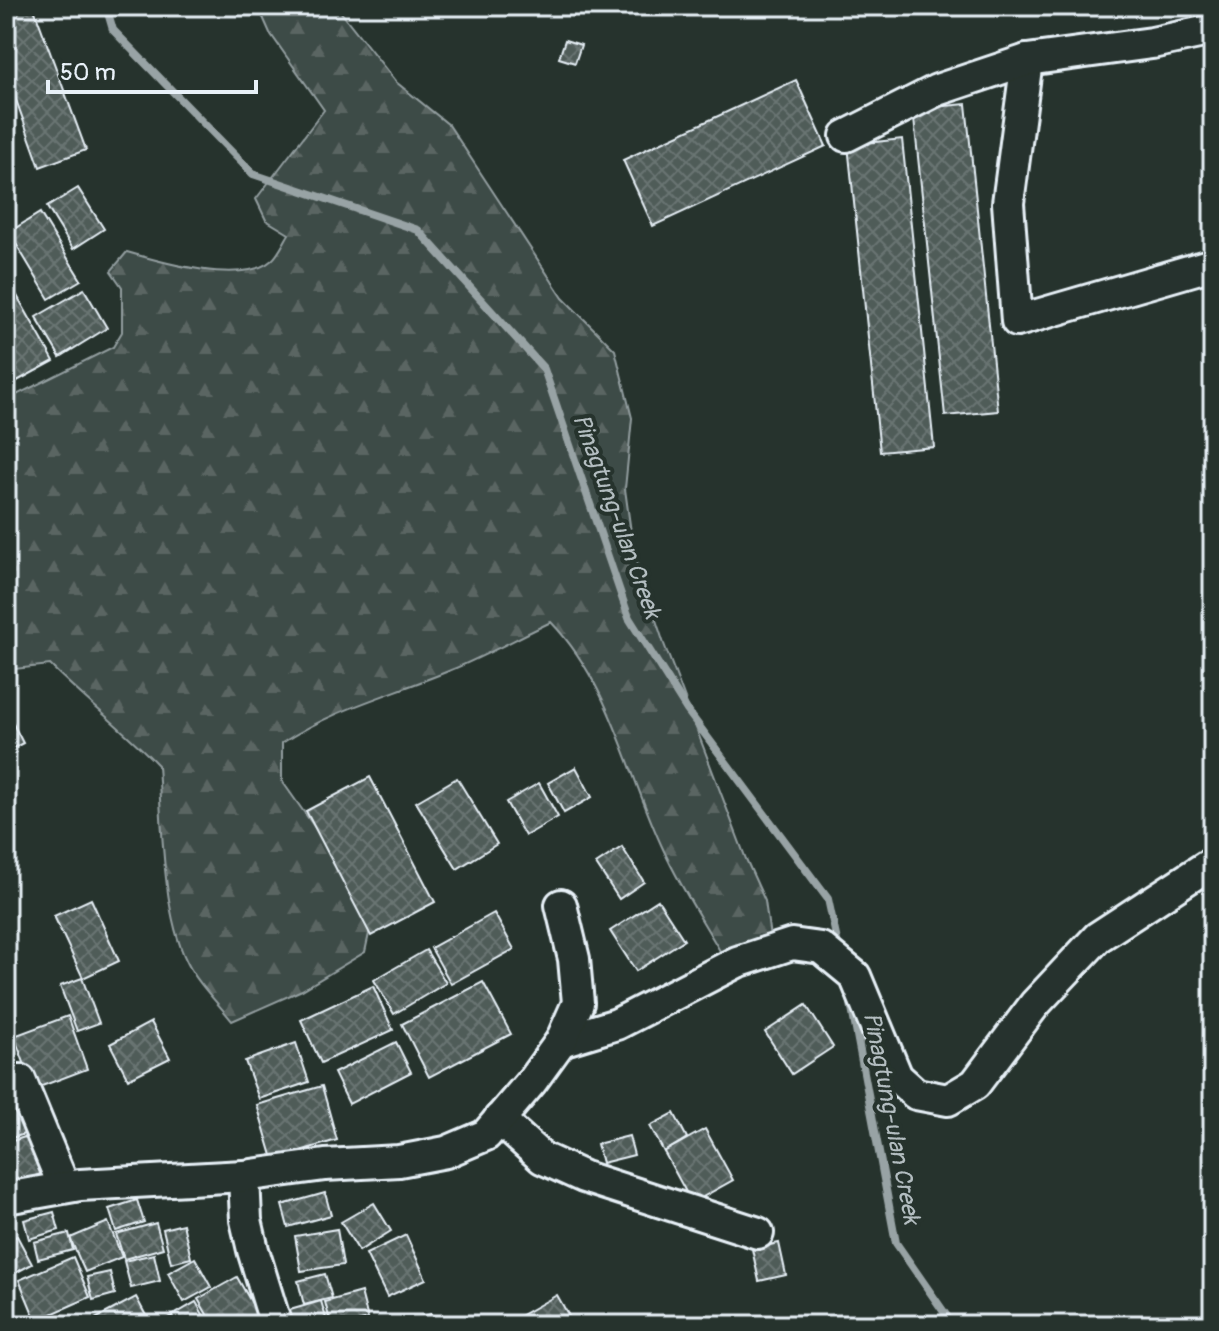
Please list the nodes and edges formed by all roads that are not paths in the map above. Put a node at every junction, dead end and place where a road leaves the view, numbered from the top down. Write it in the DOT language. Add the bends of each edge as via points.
graph roads {
  1 [pos="1213,30"];
  2 [pos="1027,60"];
  3 [pos="846,136"];
  4 [pos="1213,264"];
  5 [pos="1213,862"];
  6 [pos="561,905"];
  7 [pos="561,1041"];
  8 [pos="20,1080"];
  9 [pos="499,1119"];
  10 [pos="244,1176"];
  11 [pos="64,1187"];
  12 [pos="6,1198"];
  13 [pos="758,1233"];
  14 [pos="276,1325"];
  1 -- 2 [label="street"];
  2 -- 3 [label="street" via="937,90"];
  2 -- 4 [label="street" via="1008,203 1017,321"];
  5 -- 7 [label="street" via="1098,937 1035,1004 975,1084 948,1100 916,1094 897,1077 855,976 821,948 792,944 737,962 617,1024"];
  6 -- 7 [label="street" via="578,1003"];
  7 -- 9 [label="street"];
  8 -- 11 [label="street"];
  9 -- 10 [label="street" via="486,1135 446,1152"];
  9 -- 13 [label="street" via="542,1158 584,1177"];
  10 -- 11 [label="street"];
  10 -- 14 [label="street" via="246,1220"];
  11 -- 12 [label="street"];
}
